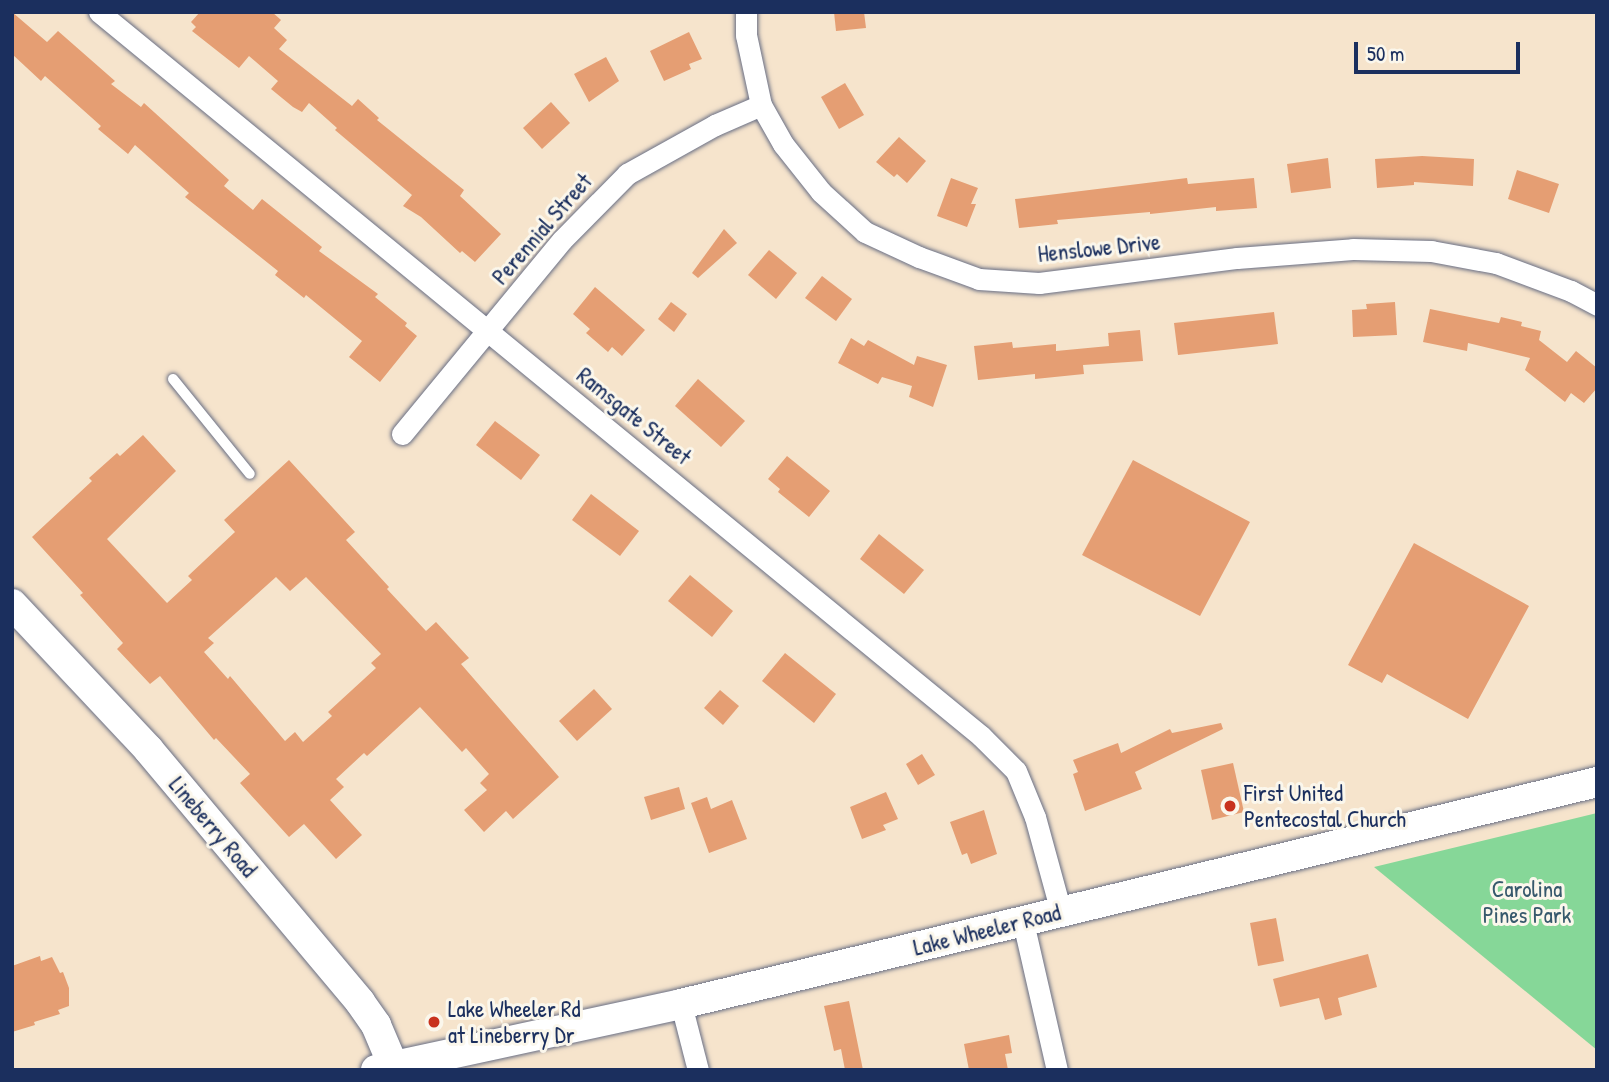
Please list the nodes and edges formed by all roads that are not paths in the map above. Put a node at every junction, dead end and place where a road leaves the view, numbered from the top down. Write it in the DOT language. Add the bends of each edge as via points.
graph roads {
  1 [pos="99,12"];
  2 [pos="746,12"];
  3 [pos="761,105"];
  4 [pos="1597,305"];
  5 [pos="489,331"];
  6 [pos="173,379"];
  7 [pos="401,434"];
  8 [pos="250,474"];
  9 [pos="12,604"];
  10 [pos="1597,782"];
  11 [pos="1061,912"];
  12 [pos="1023,922"];
  13 [pos="681,1004"];
  14 [pos="385,1068"];
  15 [pos="698,1070"];
  16 [pos="1057,1070"];
  1 -- 5 [label="street, Ramsgate Street"];
  2 -- 3 [label="street, Henslowe Drive" via="746,35"];
  3 -- 4 [label="street, Henslowe Drive" via="783,144 821,192 865,232 979,279 1039,283 1263,256 1353,249 1431,251 1496,263"];
  3 -- 5 [label="street, Perennial Street" via="626,174 562,240"];
  5 -- 7 [label="street, Perennial Street"];
  5 -- 11 [label="street, Ramsgate Street" via="936,696 1016,771 1035,817"];
  6 -- 8 [label="lane"];
  9 -- 14 [label="main road, Lineberry Road" via="148,749 338,976 376,1026"];
  10 -- 11 [label="main road, Lake Wheeler Road"];
  11 -- 12 [label="main road, Lake Wheeler Road"];
  12 -- 13 [label="main road, Lake Wheeler Road"];
  12 -- 16 [label="street"];
  13 -- 14 [label="main road, Lake Wheeler Road"];
  13 -- 15 [label="street"];
}
